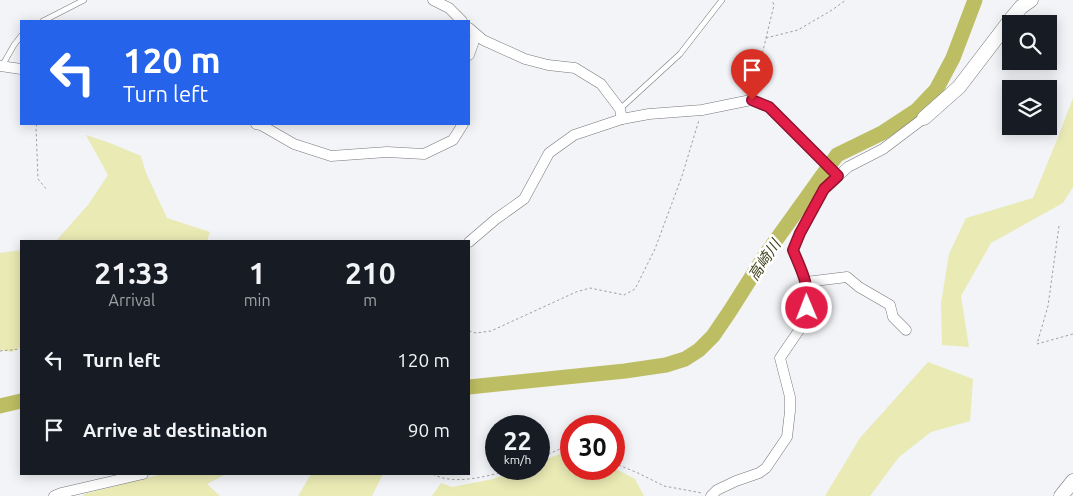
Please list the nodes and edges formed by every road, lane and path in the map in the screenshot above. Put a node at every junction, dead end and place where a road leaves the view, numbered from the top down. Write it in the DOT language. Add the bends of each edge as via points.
graph roads {
  1 [pos="84,0"];
  2 [pos="433,0"];
  3 [pos="722,0"];
  4 [pos="772,0"];
  5 [pos="846,0"];
  6 [pos="1031,0"];
  7 [pos="44,20"];
  8 [pos="461,20"];
  9 [pos="472,31"];
  10 [pos="20,37"];
  11 [pos="765,38"];
  12 [pos="470,47"];
  13 [pos="1,66"];
  14 [pos="20,68"];
  15 [pos="752,100"];
  16 [pos="702,110"];
  17 [pos="621,114"];
  18 [pos="924,118"];
  19 [pos="37,125"];
  20 [pos="258,125"];
  21 [pos="462,125"];
  22 [pos="838,176"];
  23 [pos="47,190"];
  24 [pos="1060,226"];
  25 [pos="470,241"];
  26 [pos="806,282"];
  27 [pos="906,330"];
  28 [pos="470,331"];
  29 [pos="1073,334"];
  30 [pos="20,350"];
  31 [pos="0,351"];
  32 [pos="625,467"];
  33 [pos="139,475"];
  34 [pos="434,475"];
  35 [pos="485,475"];
  36 [pos="1073,482"];
  37 [pos="711,495"];
  38 [pos="54,496"];
  39 [pos="1061,496"];
  1 -- 7 [label="lane"];
  2 -- 8 [label="street" via="449,8"];
  3 -- 17 [label="lane" via="680,54"];
  4 -- 11 [label="path" via="774,5"];
  5 -- 11 [label="path" via="798,30"];
  6 -- 18 [label="street" via="1021,6 958,87"];
  9 -- 12 [label="street"];
  9 -- 17 [label="street" via="483,40 525,59 575,68 601,84"];
  10 -- 13 [label="lane"];
  11 -- 15 [label="path"];
  13 -- 14 [label="street"];
  15 -- 16 [label="street"];
  15 -- 22 [label="street" via="769,107"];
  16 -- 17 [label="street"];
  16 -- 28 [label="path" via="655,249 635,289 624,295 590,288 491,331"];
  17 -- 25 [label="street" via="574,136 549,153 524,200"];
  18 -- 22 [label="street" via="883,149 855,162"];
  19 -- 23 [label="path" via="38,179"];
  20 -- 21 [label="street" via="294,144 331,156 387,152 424,154 454,140"];
  22 -- 26 [label="street" via="824,189 793,250"];
  24 -- 29 [label="path" via="1048,306 1037,344"];
  26 -- 27 [label="street" via="847,277 890,305 893,317"];
  26 -- 37 [label="street" via="806,320 780,358 790,397 787,437 766,468"];
  30 -- 31 [label="path"];
  32 -- 37 [label="path" via="664,486"];
  33 -- 38 [label="street"];
  34 -- 35 [label="path" via="456,480"];
  36 -- 39 [label="street"];
}
